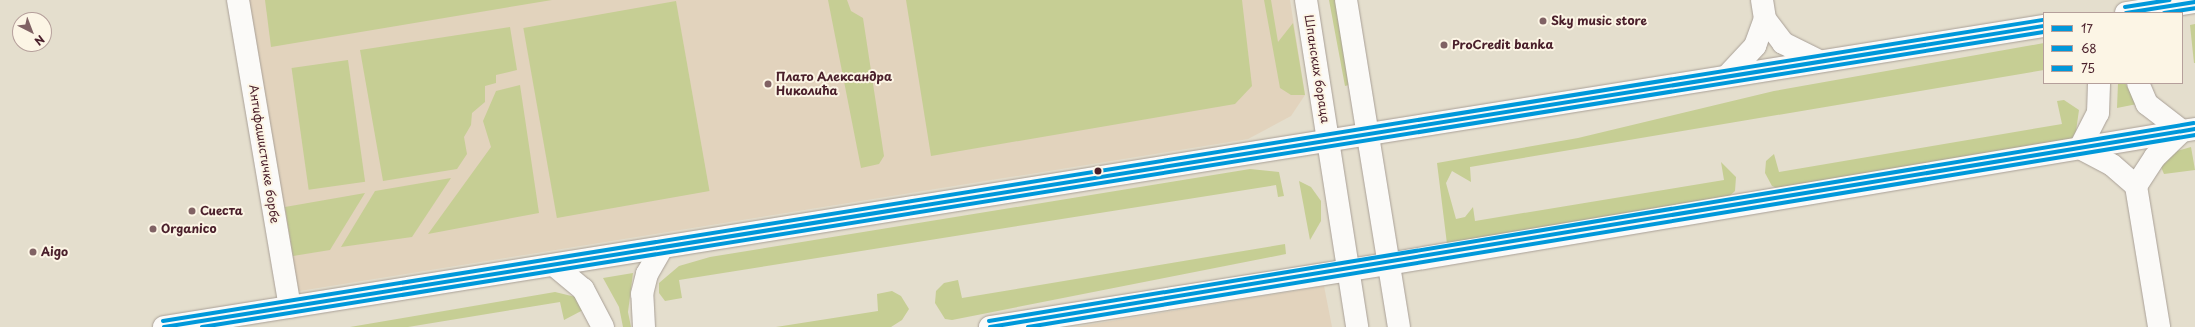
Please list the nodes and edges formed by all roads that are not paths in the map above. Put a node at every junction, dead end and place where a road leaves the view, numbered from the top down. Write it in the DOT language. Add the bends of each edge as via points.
graph roads {
  1 [pos="238,0"];
  2 [pos="1306,0"];
  3 [pos="1346,0"];
  4 [pos="2195,2"];
  5 [pos="2168,9"];
  6 [pos="1764,10"];
  7 [pos="2136,12"];
  8 [pos="2043,26"];
  9 [pos="1819,60"];
  10 [pos="1728,75"];
  11 [pos="2099,84"];
  12 [pos="2138,84"];
  13 [pos="2189,130"];
  14 [pos="1367,136"];
  15 [pos="1329,142"];
  16 [pos="2080,148"];
  17 [pos="2136,186"];
  18 [pos="662,248"];
  19 [pos="1388,264"];
  20 [pos="554,265"];
  21 [pos="1348,270"];
  22 [pos="290,307"];
  23 [pos="164,327"];
  24 [pos="603,327"];
  25 [pos="644,327"];
  26 [pos="990,327"];
  27 [pos="1357,327"];
  28 [pos="1399,327"];
  29 [pos="2159,327"];
  1 -- 22 [label="street, Антифашистичке борбе"];
  2 -- 15 [label="street, Шпанских бораца"];
  3 -- 14 [label="street"];
  4 -- 5 [label="street"];
  5 -- 7 [label="street"];
  6 -- 9 [label="street" via="1783,43"];
  6 -- 10 [label="street" via="1755,46"];
  8 -- 9 [label="street"];
  9 -- 10 [label="street"];
  10 -- 14 [label="street"];
  11 -- 16 [label="street" via="2098,113"];
  12 -- 13 [label="street" via="2147,104"];
  13 -- 16 [label="street"];
  13 -- 17 [label="street" via="2155,157"];
  14 -- 15 [label="street"];
  14 -- 19 [label="street"];
  15 -- 18 [label="street" via="946,200"];
  15 -- 21 [label="street, Шпанских бораца"];
  16 -- 17 [label="street" via="2112,165"];
  16 -- 19 [label="street"];
  17 -- 29 [label="street"];
  18 -- 20 [label="street"];
  18 -- 25 [label="street" via="647,274 642,294"];
  19 -- 21 [label="street"];
  19 -- 28 [label="street"];
  20 -- 22 [label="street"];
  20 -- 24 [label="street" via="583,289"];
  21 -- 26 [label="street"];
  21 -- 27 [label="street, Шпанских бораца"];
  22 -- 23 [label="street"];
}
